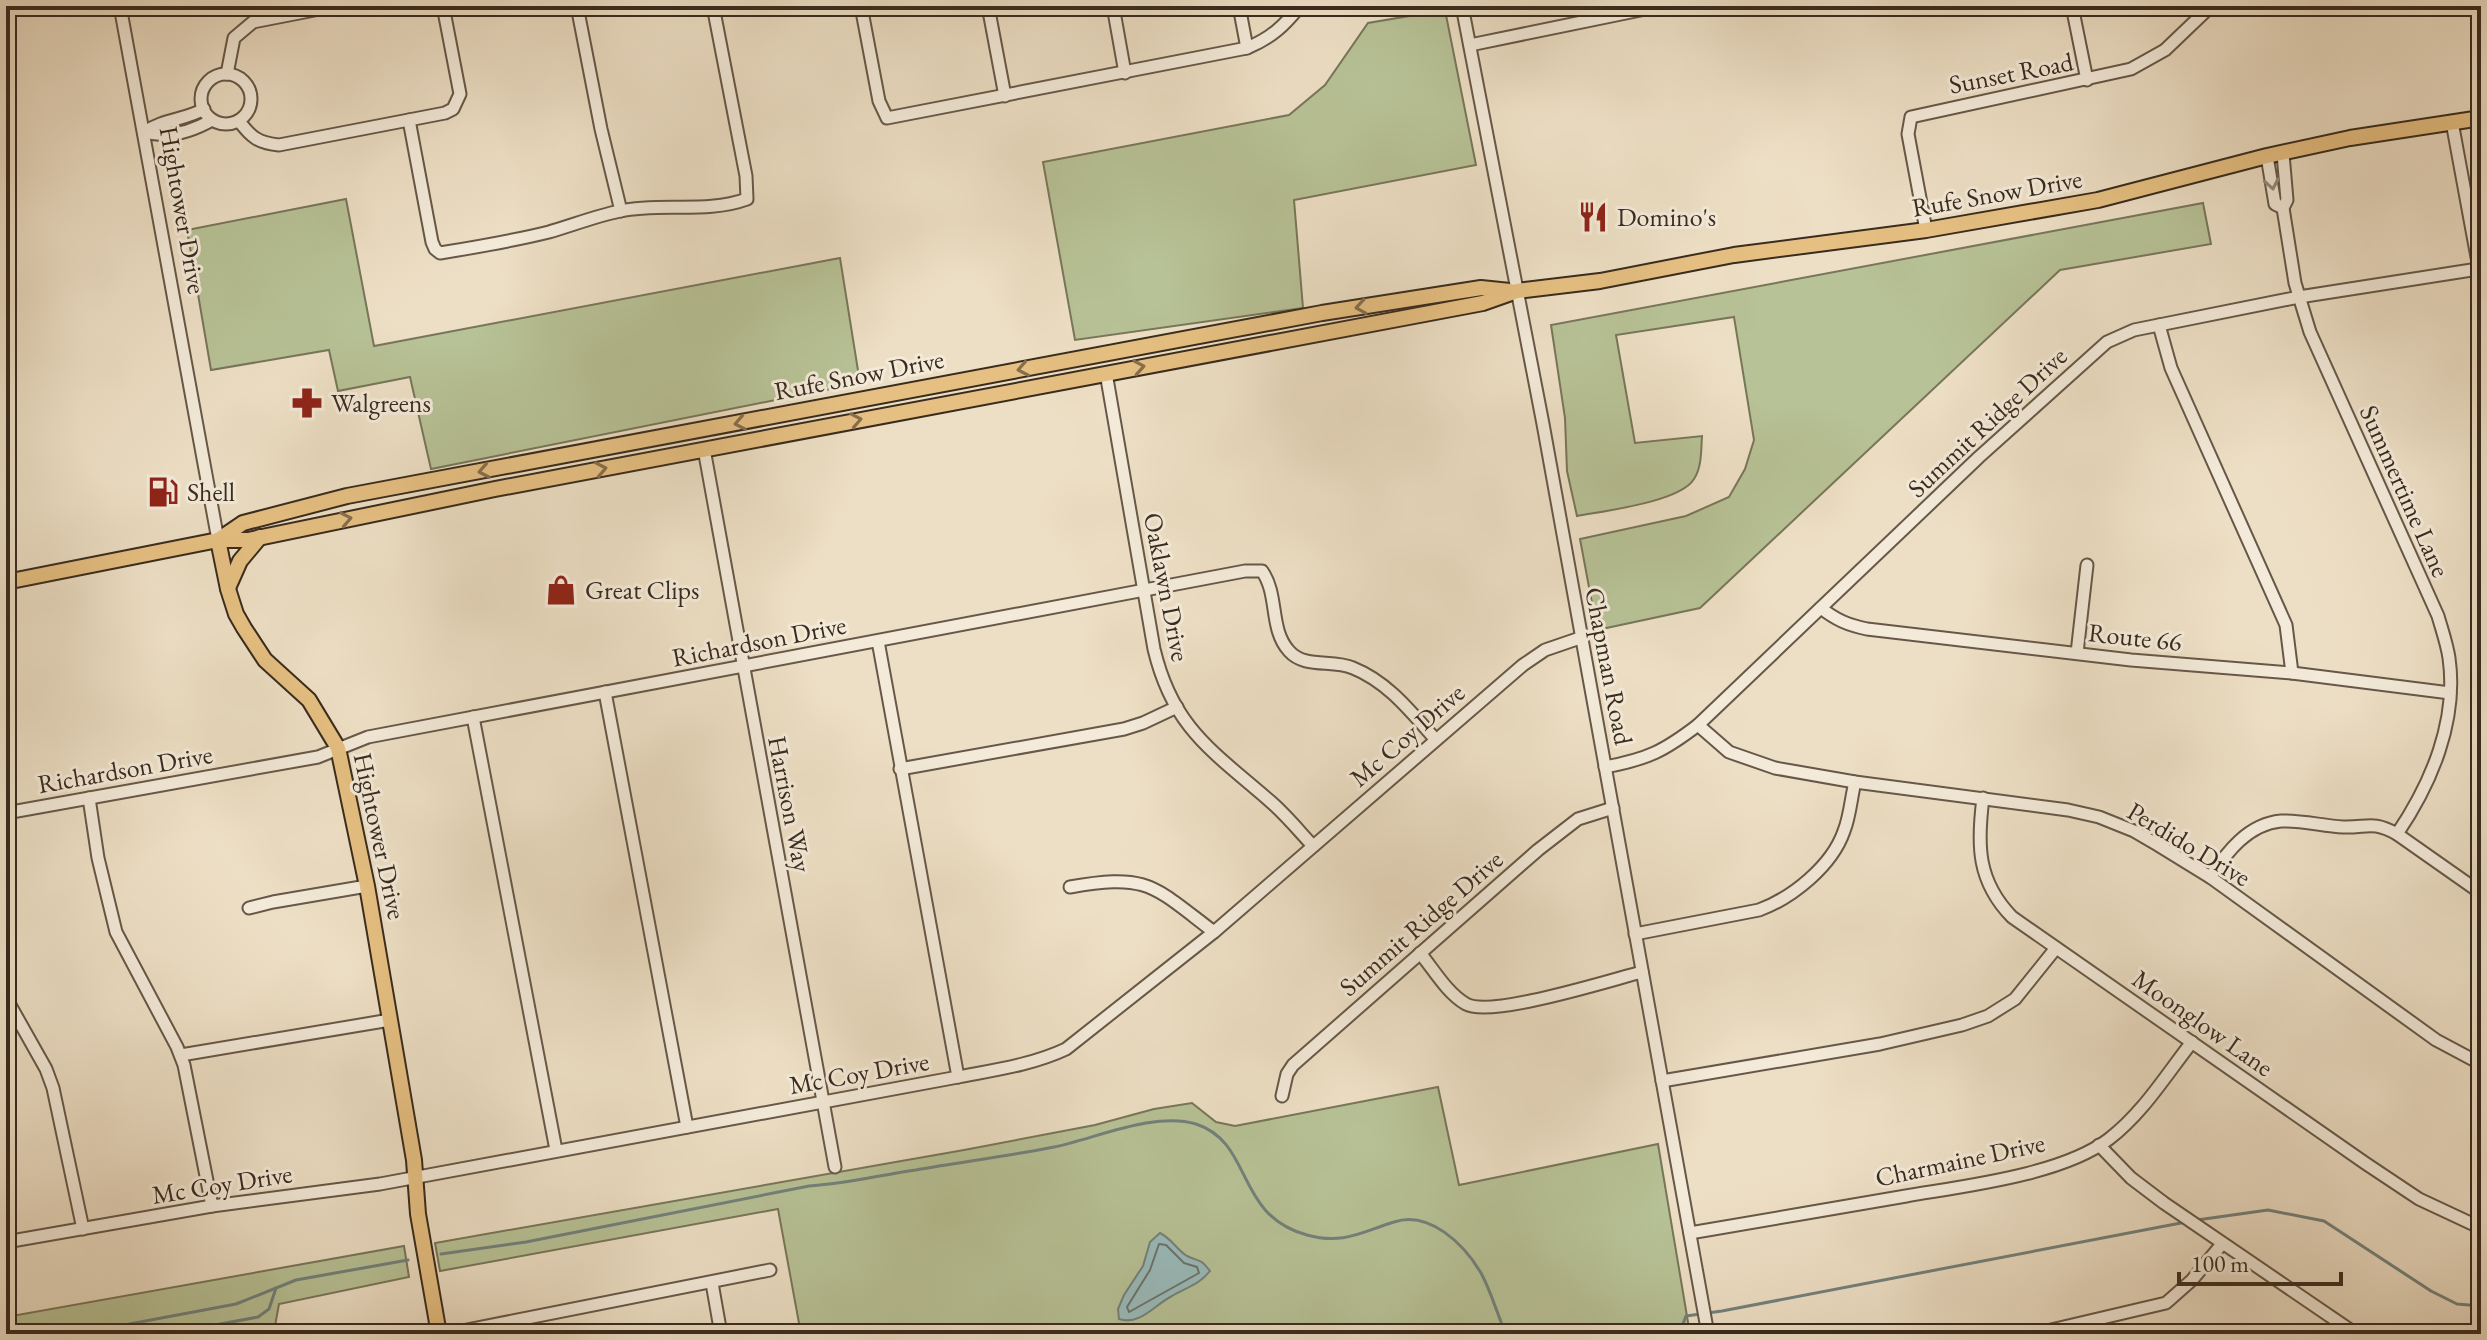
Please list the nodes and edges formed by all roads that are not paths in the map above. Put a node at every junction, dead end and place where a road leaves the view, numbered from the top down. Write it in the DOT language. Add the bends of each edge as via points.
graph roads {
  1 [pos="120,6"];
  2 [pos="335,6"];
  3 [pos="443,6"];
  4 [pos="577,6"];
  5 [pos="713,6"];
  6 [pos="861,6"];
  7 [pos="988,6"];
  8 [pos="1113,6"];
  9 [pos="1239,6"];
  10 [pos="1300,6"];
  11 [pos="1462,6"];
  12 [pos="1660,6"];
  13 [pos="2072,6"];
  14 [pos="2211,6"];
  15 [pos="1470,45"];
  16 [pos="1247,48"];
  17 [pos="1125,73"];
  18 [pos="227,74"];
  19 [pos="2087,80"];
  20 [pos="1005,96"];
  21 [pos="204,109"];
  22 [pos="2481,118"];
  23 [pos="212,120"];
  24 [pos="409,120"];
  25 [pos="239,121"];
  26 [pos="2452,122"];
  27 [pos="145,132"];
  28 [pos="2283,154"];
  29 [pos="2267,156"];
  30 [pos="2283,208"];
  31 [pos="621,211"];
  32 [pos="1926,230"];
  33 [pos="2480,274"];
  34 [pos="1517,291"];
  35 [pos="2299,297"];
  36 [pos="2159,325"];
  37 [pos="1106,373"];
  38 [pos="704,449"];
  39 [pos="260,537"];
  40 [pos="218,540"];
  41 [pos="2087,565"];
  42 [pos="6,582"];
  43 [pos="228,589"];
  44 [pos="1144,591"];
  45 [pos="1821,608"];
  46 [pos="1580,638"];
  47 [pos="878,641"];
  48 [pos="2077,653"];
  49 [pos="742,667"];
  50 [pos="2292,673"];
  51 [pos="605,692"];
  52 [pos="2450,693"];
  53 [pos="1177,707"];
  54 [pos="473,717"];
  55 [pos="1698,725"];
  56 [pos="1436,740"];
  57 [pos="338,748"];
  58 [pos="1605,767"];
  59 [pos="900,769"];
  60 [pos="1855,782"];
  61 [pos="89,798"];
  62 [pos="1983,798"];
  63 [pos="1613,808"];
  64 [pos="6,813"];
  65 [pos="2397,834"];
  66 [pos="1313,846"];
  67 [pos="2210,877"];
  68 [pos="367,886"];
  69 [pos="1070,887"];
  70 [pos="2481,893"];
  71 [pos="249,908"];
  72 [pos="1214,932"];
  73 [pos="1635,934"];
  74 [pos="2056,948"];
  75 [pos="1420,953"];
  76 [pos="1642,972"];
  77 [pos="6,998"];
  78 [pos="390,1020"];
  79 [pos="2192,1042"];
  80 [pos="181,1055"];
  81 [pos="2481,1064"];
  82 [pos="958,1077"];
  83 [pos="1662,1081"];
  84 [pos="1282,1096"];
  85 [pos="823,1102"];
  86 [pos="687,1127"];
  87 [pos="2099,1145"];
  88 [pos="556,1150"];
  89 [pos="835,1167"];
  90 [pos="415,1177"];
  91 [pos="212,1206"];
  92 [pos="2481,1228"];
  93 [pos="83,1229"];
  94 [pos="1690,1233"];
  95 [pos="6,1242"];
  96 [pos="2222,1244"];
  97 [pos="770,1270"];
  98 [pos="712,1283"];
  99 [pos="439,1334"];
  100 [pos="447,1334"];
  101 [pos="721,1334"];
  102 [pos="1708,1334"];
  103 [pos="2034,1334"];
  104 [pos="2356,1334"];
  1 -- 27 [label="street, Hightower Drive"];
  2 -- 18 [label="street" via="253,22 234,38"];
  3 -- 24 [label="street" via="460,94 453,109"];
  4 -- 31 [label="street"];
  5 -- 31 [label="street" via="747,199 700,208"];
  6 -- 20 [label="street" via="887,118"];
  7 -- 20 [label="street"];
  8 -- 17 [label="street"];
  9 -- 16 [label="street"];
  10 -- 16 [label="street" via="1270,39"];
  11 -- 15 [label="street, Chapman Road"];
  12 -- 15 [label="street"];
  13 -- 19 [label="street"];
  14 -- 19 [label="street, Sunset Road" via="2165,50 2131,69"];
  15 -- 34 [label="street, Chapman Road"];
  16 -- 17 [label="street"];
  17 -- 20 [label="street"];
  18 -- 21 [label="street" via="205,86"];
  18 -- 25 [label="street" via="244,81 252,97"];
  19 -- 32 [label="street, Sunset Road" via="1911,117 1908,134"];
  21 -- 23 [label="street"];
  21 -- 27 [label="street" via="157,123"];
  22 -- 26 [label="main road, Rufe Snow Drive"];
  23 -- 25 [label="street"];
  23 -- 27 [label="street" via="169,135"];
  24 -- 25 [label="street" via="279,145 261,144"];
  24 -- 31 [label="street" via="440,253"];
  26 -- 28 [label="main road, Rufe Snow Drive"];
  26 -- 33 [label="street"];
  27 -- 40 [label="street, Hightower Drive"];
  28 -- 29 [label="main road, Rufe Snow Drive"];
  28 -- 30 [label="street, Summertime Lane"];
  29 -- 30 [label="street, Summertime Lane, one-way" via="2275,204"];
  29 -- 32 [label="main road, Rufe Snow Drive" via="2098,200"];
  30 -- 35 [label="street, Summertime Lane"];
  32 -- 34 [label="main road, Rufe Snow Drive"];
  33 -- 35 [label="street, Summit Ridge Drive"];
  37 -- 34 [label="main road, Rufe Snow Drive, one-way" via="1483,303"];
  34 -- 40 [label="main road, Rufe Snow Drive, one-way" via="1481,288 1322,313 347,496 243,523"];
  34 -- 46 [label="street, Chapman Road"];
  35 -- 36 [label="street, Summit Ridge Drive"];
  35 -- 52 [label="street, Summertime Lane" via="2376,484 2438,616 2449,659"];
  36 -- 45 [label="street, Summit Ridge Drive" via="2107,342"];
  36 -- 50 [label="street" via="2171,368 2286,625"];
  38 -- 37 [label="main road, Rufe Snow Drive, one-way"];
  37 -- 44 [label="street, Oaklawn Drive"];
  39 -- 38 [label="main road, Rufe Snow Drive, one-way"];
  38 -- 49 [label="street, Harrison Way"];
  39 -- 40 [label="main road, Rufe Snow Drive"];
  39 -- 43 [label="main road" via="240,561"];
  40 -- 42 [label="main road, Rufe Snow Drive"];
  40 -- 43 [label="main road, Hightower Drive"];
  41 -- 48 [label="street"];
  43 -- 57 [label="main road, Hightower Drive" via="253,643 309,700"];
  44 -- 47 [label="street, Richardson Drive"];
  44 -- 53 [label="street, Oaklawn Drive" via="1160,672"];
  44 -- 56 [label="street, Richardson Drive" via="1262,571 1271,583 1278,629 1288,651 1298,659 1341,664 1375,679"];
  45 -- 48 [label="street, Route 66" via="1834,619 1867,629"];
  45 -- 55 [label="street, Summit Ridge Drive"];
  46 -- 56 [label="street, Mc Coy Drive" via="1545,650 1523,665"];
  46 -- 58 [label="street, Chapman Road"];
  47 -- 49 [label="street, Richardson Drive"];
  47 -- 59 [label="street"];
  48 -- 50 [label="street, Route 66"];
  49 -- 51 [label="street, Richardson Drive"];
  49 -- 85 [label="street, Harrison Way"];
  50 -- 52 [label="street, Route 66"];
  51 -- 54 [label="street, Richardson Drive"];
  51 -- 86 [label="street"];
  52 -- 65 [label="street, Summertime Lane" via="2435,763 2420,801"];
  53 -- 59 [label="street" via="1124,729"];
  53 -- 66 [label="street, Oaklawn Drive" via="1202,743 1278,808"];
  54 -- 57 [label="street, Richardson Drive" via="368,737"];
  54 -- 88 [label="street"];
  55 -- 58 [label="street, Summit Ridge Drive" via="1663,751"];
  55 -- 60 [label="street, Perdido Drive" via="1729,752 1756,763"];
  56 -- 66 [label="street, Mc Coy Drive"];
  57 -- 61 [label="street, Richardson Drive" via="318,757"];
  57 -- 68 [label="main road, Hightower Drive"];
  58 -- 63 [label="street, Chapman Road"];
  59 -- 82 [label="street"];
  60 -- 62 [label="street, Perdido Drive"];
  60 -- 73 [label="street" via="1843,835 1821,866 1779,903"];
  61 -- 64 [label="street, Richardson Drive"];
  61 -- 80 [label="street" via="116,932"];
  62 -- 67 [label="street, Perdido Drive" via="2099,817 2134,831"];
  62 -- 74 [label="street, Moonglow Lane" via="1978,835 1990,889 2012,917"];
  63 -- 73 [label="street, Chapman Road"];
  63 -- 75 [label="street, Summit Ridge Drive" via="1578,819 1563,830"];
  65 -- 67 [label="street" via="2364,824 2267,824 2241,839"];
  65 -- 70 [label="street"];
  66 -- 72 [label="street, Mc Coy Drive"];
  67 -- 81 [label="street, Perdido Drive" via="2425,1032"];
  68 -- 71 [label="street"];
  68 -- 78 [label="main road, Hightower Drive"];
  69 -- 72 [label="street" via="1147,884"];
  72 -- 82 [label="street, Mc Coy Drive" via="1066,1049 1033,1062"];
  73 -- 76 [label="street, Chapman Road"];
  74 -- 79 [label="street, Moonglow Lane"];
  74 -- 83 [label="street" via="2015,999 1962,1025"];
  75 -- 76 [label="street" via="1451,991 1477,1007 1518,1003"];
  75 -- 84 [label="street, Summit Ridge Drive" via="1293,1065"];
  76 -- 83 [label="street, Chapman Road"];
  77 -- 93 [label="street" via="53,1088"];
  78 -- 80 [label="street"];
  78 -- 90 [label="main road, Hightower Drive"];
  79 -- 87 [label="street, Charmaine Drive" via="2133,1118"];
  79 -- 92 [label="street, Moonglow Lane" via="2419,1199"];
  80 -- 91 [label="street"];
  82 -- 85 [label="street, Mc Coy Drive"];
  83 -- 94 [label="street, Chapman Road"];
  85 -- 86 [label="street, Mc Coy Drive"];
  85 -- 89 [label="street, Harrison Way"];
  86 -- 88 [label="street, Mc Coy Drive"];
  87 -- 94 [label="street, Charmaine Drive" via="2019,1174"];
  87 -- 96 [label="street" via="2131,1178"];
  88 -- 90 [label="street, Mc Coy Drive"];
  90 -- 91 [label="street, Mc Coy Drive"];
  90 -- 99 [label="main road, Hightower Drive"];
  91 -- 93 [label="street, Mc Coy Drive"];
  93 -- 95 [label="street, Mc Coy Drive"];
  94 -- 102 [label="street, Chapman Road"];
  96 -- 103 [label="street" via="2166,1303"];
  96 -- 104 [label="street"];
  97 -- 98 [label="street"];
  98 -- 100 [label="street"];
  98 -- 101 [label="street"];
}
